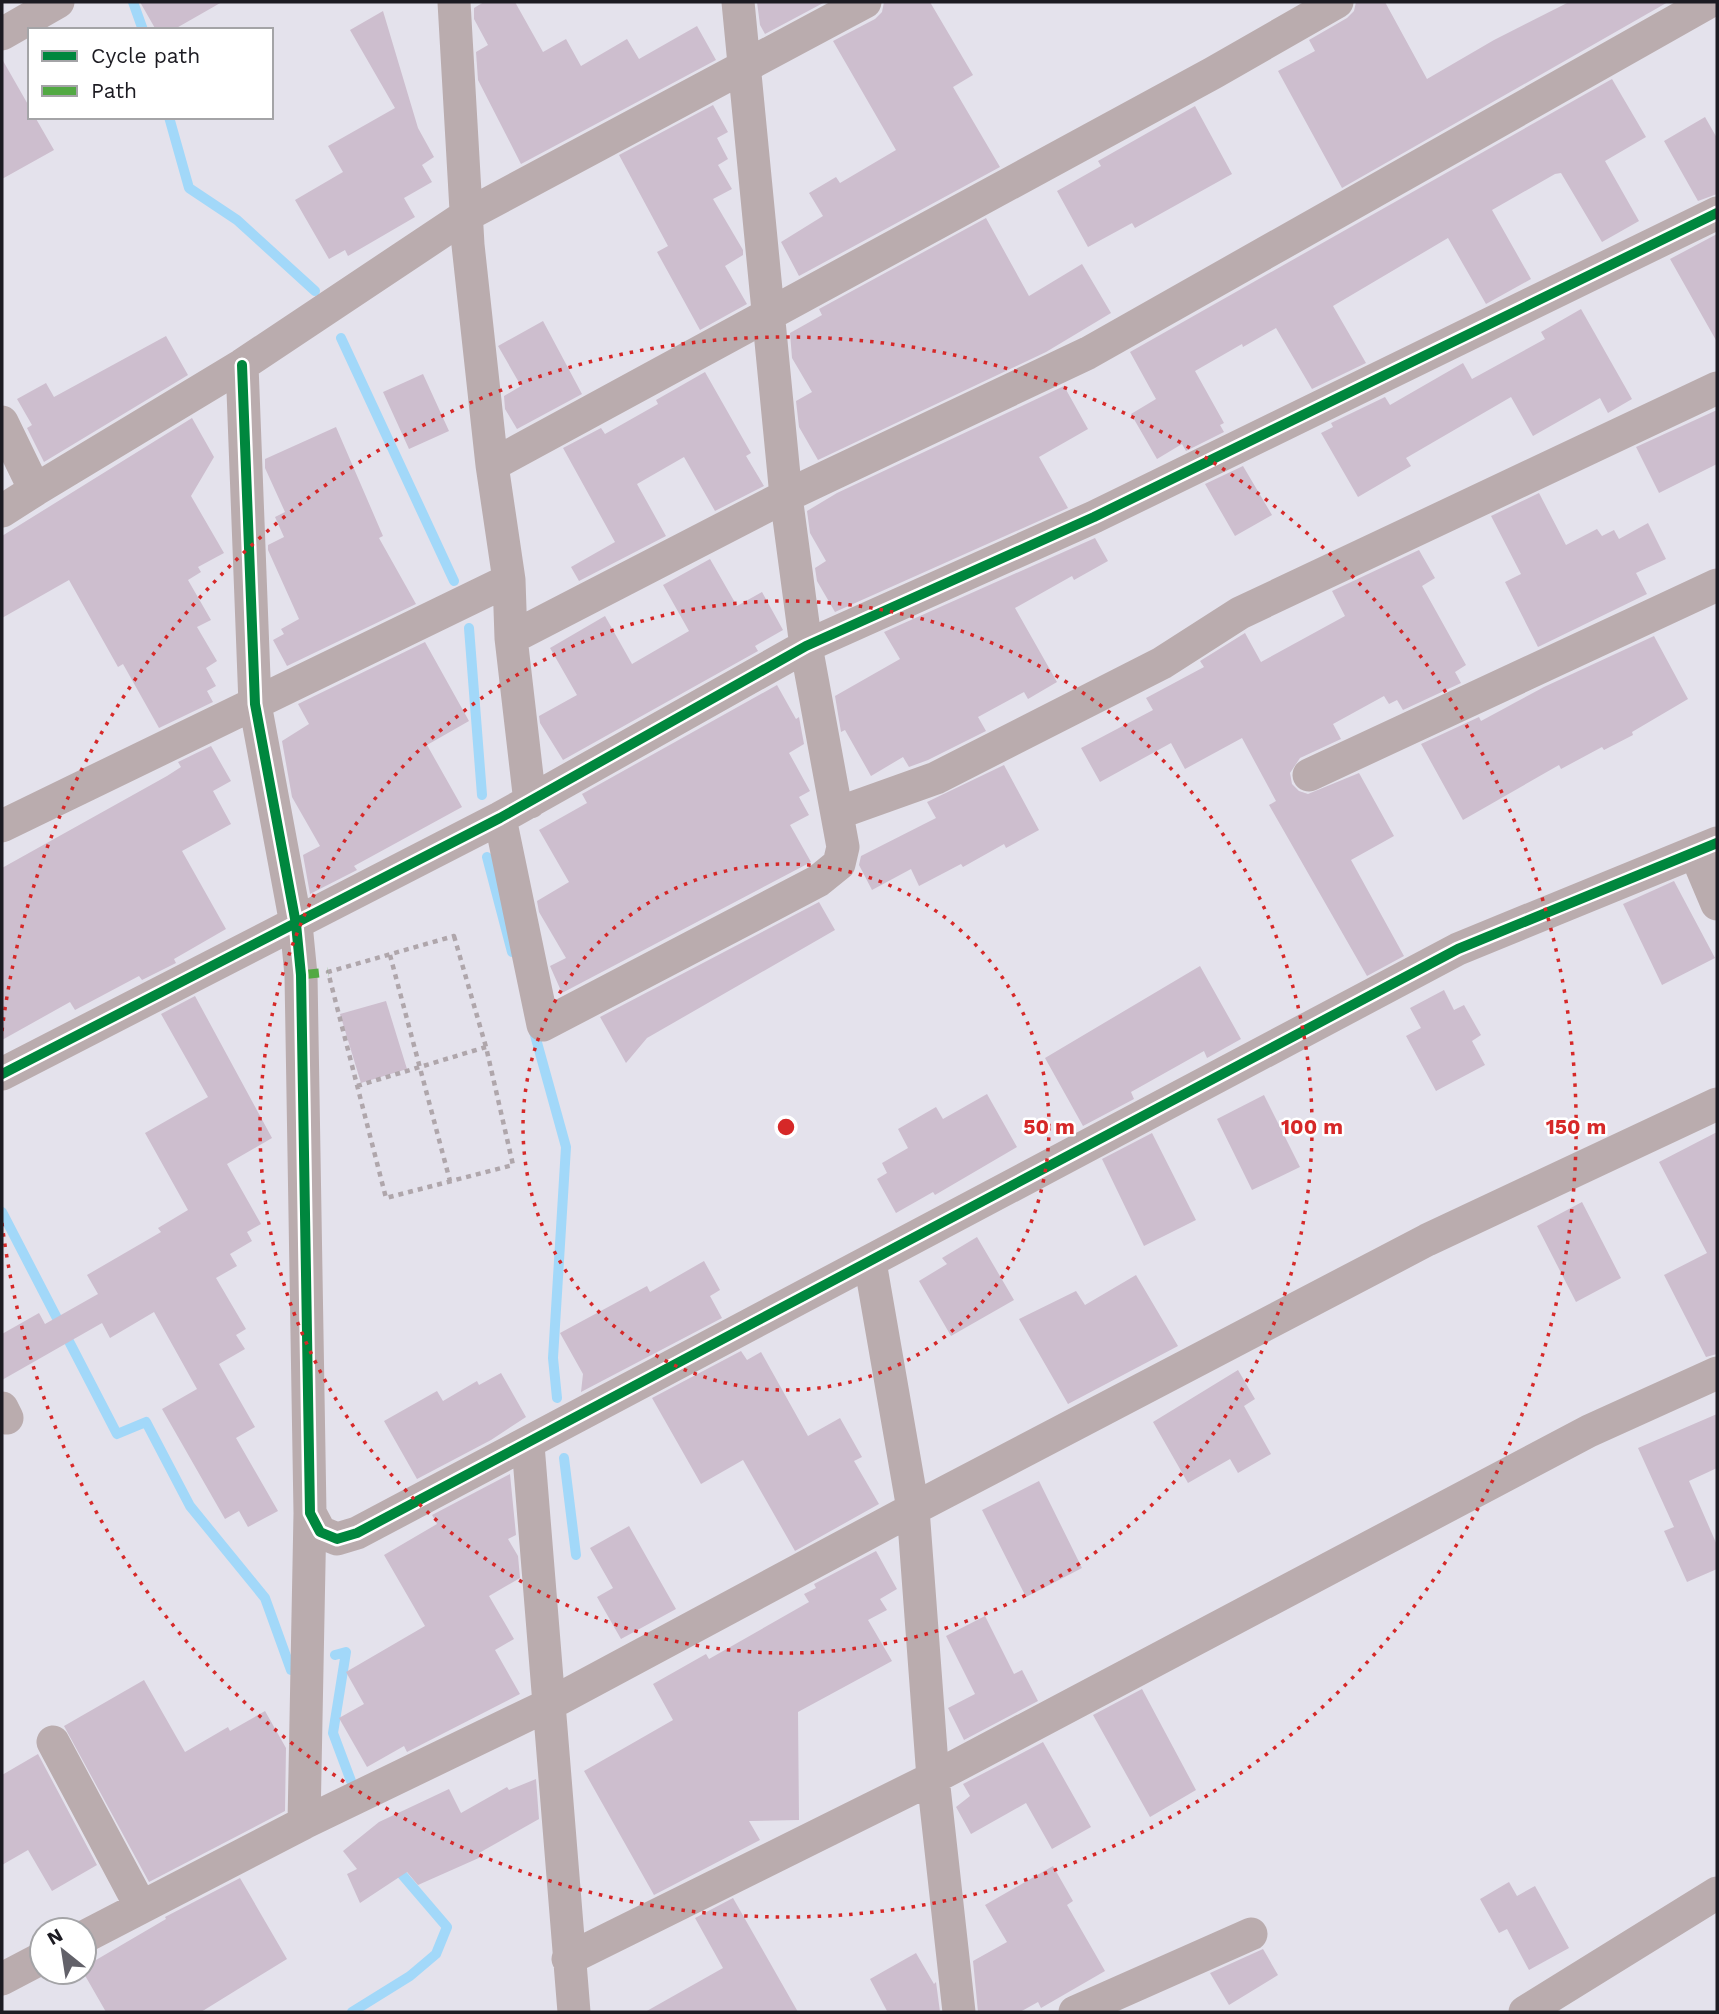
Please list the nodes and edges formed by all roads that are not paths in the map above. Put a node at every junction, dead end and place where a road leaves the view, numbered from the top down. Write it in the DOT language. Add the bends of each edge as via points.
graph roads {
  1 [pos="58,2"];
  2 [pos="454,2"];
  3 [pos="738,2"];
  4 [pos="865,2"];
  5 [pos="1337,2"];
  6 [pos="1709,2"];
  7 [pos="2,34"];
  8 [pos="744,67"];
  9 [pos="1717,213"];
  10 [pos="467,215"];
  11 [pos="768,315"];
  12 [pos="242,365"];
  13 [pos="1717,388"];
  14 [pos="2,422"];
  15 [pos="492,466"];
  16 [pos="35,490"];
  17 [pos="786,496"];
  18 [pos="2,511"];
  19 [pos="509,580"];
  20 [pos="1717,584"];
  21 [pos="511,638"];
  22 [pos="806,646"];
  23 [pos="256,704"];
  24 [pos="1309,775"];
  25 [pos="530,802"];
  26 [pos="838,813"];
  27 [pos="500,818"];
  28 [pos="2,826"];
  29 [pos="1706,847"];
  30 [pos="1717,904"];
  31 [pos="296,924"];
  32 [pos="2,1074"];
  33 [pos="1717,1104"];
  34 [pos="870,1262"];
  35 [pos="1717,1373"];
  36 [pos="527,1445"];
  37 [pos="913,1509"];
  38 [pos="310,1513"];
  39 [pos="546,1706"];
  40 [pos="53,1742"];
  41 [pos="933,1777"];
  42 [pos="304,1823"];
  43 [pos="1717,1894"];
  44 [pos="141,1907"];
  45 [pos="98,1930"];
  46 [pos="1251,1934"];
  47 [pos="568,1959"];
  48 [pos="28,1965"];
  49 [pos="2,1979"];
  50 [pos="574,2012"];
  51 [pos="959,2012"];
  52 [pos="1075,2012"];
  53 [pos="1525,2012"];
  1 -- 7 [label="street"];
  2 -- 10 [label="street"];
  3 -- 8 [label="street"];
  4 -- 8 [label="street"];
  5 -- 11 [label="street"];
  6 -- 17 [label="street" via="1088,353"];
  8 -- 10 [label="street"];
  8 -- 11 [label="street"];
  9 -- 22 [label="street" via="1094,517"];
  10 -- 12 [label="street"];
  10 -- 15 [label="street"];
  11 -- 15 [label="street"];
  11 -- 17 [label="street"];
  12 -- 16 [label="street"];
  12 -- 23 [label="street"];
  13 -- 26 [label="street" via="1240,613 1161,663 936,778"];
  14 -- 16 [label="street"];
  15 -- 19 [label="street"];
  16 -- 18 [label="street"];
  17 -- 21 [label="street"];
  17 -- 22 [label="street"];
  19 -- 21 [label="street"];
  19 -- 23 [label="street"];
  20 -- 24 [label="street"];
  21 -- 25 [label="street"];
  22 -- 25 [label="street"];
  22 -- 26 [label="street"];
  23 -- 28 [label="street"];
  23 -- 31 [label="street"];
  25 -- 27 [label="street"];
  26 -- 27 [label="street" via="843,847 839,864 818,881 543,1025"];
  27 -- 31 [label="street"];
  29 -- 30 [label="street"];
  29 -- 34 [label="street" via="1458,949"];
  31 -- 32 [label="street"];
  31 -- 38 [label="street" via="301,975"];
  33 -- 37 [label="street" via="1427,1240"];
  34 -- 36 [label="street"];
  34 -- 37 [label="street"];
  35 -- 41 [label="street" via="1589,1431"];
  36 -- 38 [label="street" via="357,1533 337,1539 329,1536 320,1532"];
  36 -- 39 [label="street"];
  37 -- 39 [label="street"];
  37 -- 41 [label="street"];
  38 -- 42 [label="street"];
  39 -- 42 [label="street"];
  39 -- 47 [label="street"];
  40 -- 44 [label="street"];
  41 -- 47 [label="street"];
  41 -- 51 [label="street"];
  42 -- 44 [label="street"];
  43 -- 53 [label="street"];
  44 -- 45 [label="street"];
  46 -- 52 [label="street"];
  47 -- 50 [label="street"];
  48 -- 49 [label="street"];
}
